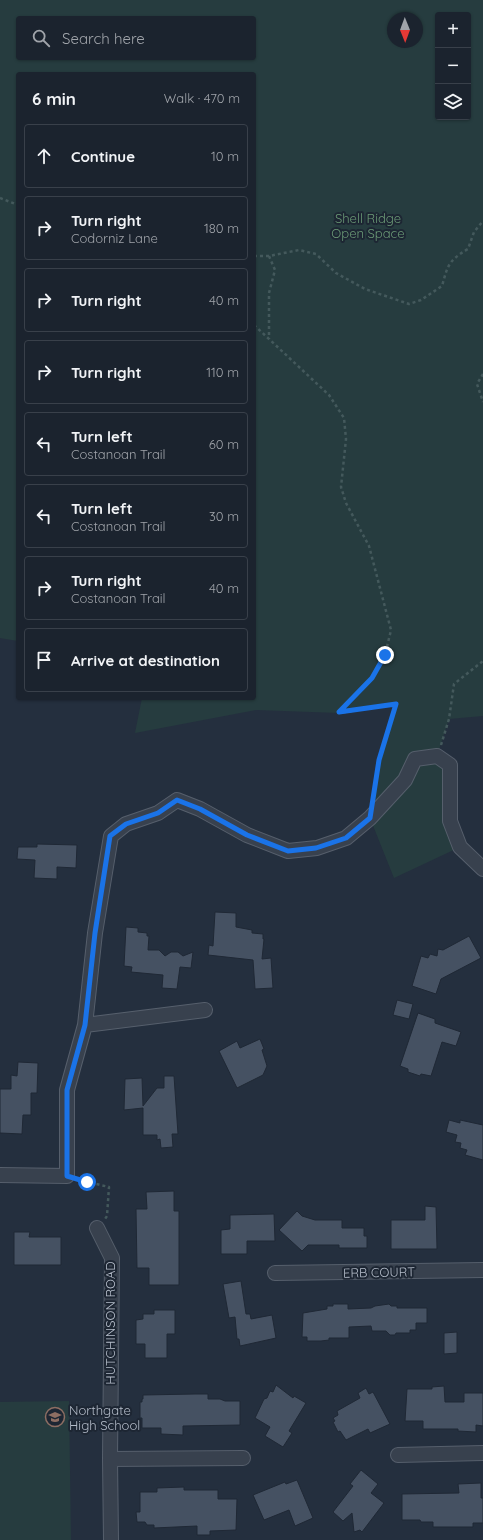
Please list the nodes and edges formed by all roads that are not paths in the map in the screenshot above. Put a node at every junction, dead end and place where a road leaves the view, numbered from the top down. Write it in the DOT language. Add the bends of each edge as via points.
graph roads {
  1 [pos="483,869"];
  2 [pos="205,1010"];
  3 [pos="85,1025"];
  4 [pos="0,1175"];
  5 [pos="97,1228"];
  6 [pos="483,1270"];
  7 [pos="275,1273"];
  8 [pos="483,1453"];
  9 [pos="398,1455"];
  10 [pos="242,1458"];
  11 [pos="110,1459"];
  12 [pos="112,1540"];
  1 -- 3 [label="street" via="460,847 450,821 450,765 437,756 415,759 405,780 370,818 346,838 316,848 288,851 247,835 200,809 177,800 158,813 126,824 110,836 95,933"];
  2 -- 3 [label="street"];
  3 -- 4 [label="street" via="67,1090 67,1176"];
  5 -- 11 [label="street, HUTCHINSON ROAD" via="112,1258"];
  6 -- 7 [label="street, ERB COURT"];
  8 -- 9 [label="street"];
  10 -- 11 [label="street"];
  11 -- 12 [label="street, HUTCHINSON ROAD"];
}
